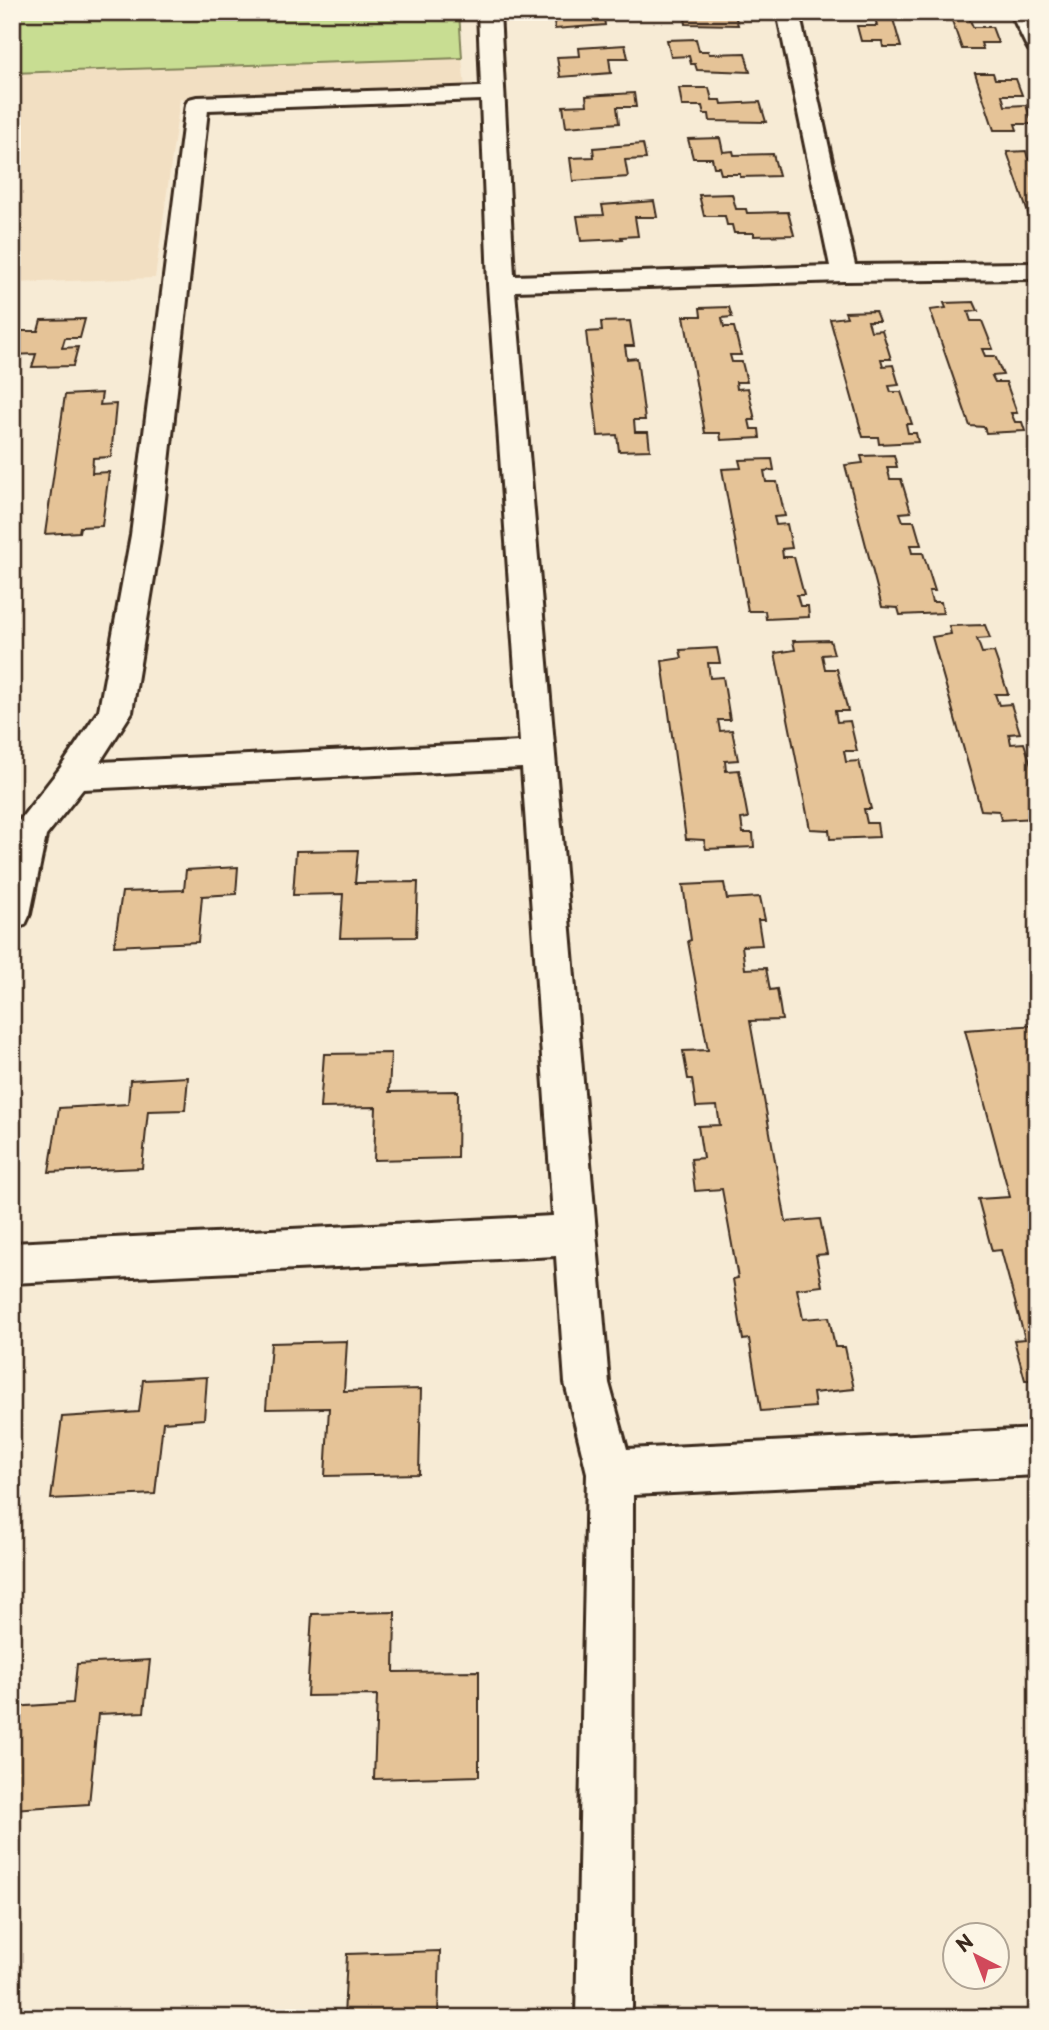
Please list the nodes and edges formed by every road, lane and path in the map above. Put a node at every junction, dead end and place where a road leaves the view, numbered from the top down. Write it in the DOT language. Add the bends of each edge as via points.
graph roads {
  1 [pos="489,12"];
  2 [pos="788,12"];
  3 [pos="1021,12"];
  4 [pos="1037,45"];
  5 [pos="491,93"];
  6 [pos="1037,271"];
  7 [pos="844,273"];
  8 [pos="501,284"];
  9 [pos="538,754"];
  10 [pos="73,776"];
  11 [pos="20,832"];
  12 [pos="12,914"];
  13 [pos="576,1235"];
  14 [pos="12,1263"];
  15 [pos="1037,1452"];
  16 [pos="610,1473"];
  17 [pos="604,2018"];
  1 -- 5 [label="street"];
  2 -- 7 [label="street"];
  3 -- 4 [label="street"];
  5 -- 8 [label="street"];
  5 -- 10 [label="street" via="197,104 146,534 115,712"];
  6 -- 7 [label="street"];
  7 -- 8 [label="street"];
  8 -- 9 [label="street"];
  9 -- 10 [label="street"];
  9 -- 13 [label="street"];
  10 -- 11 [label="street"];
  11 -- 12 [label="street"];
  13 -- 14 [label="street"];
  13 -- 16 [label="street" via="587,1383"];
  15 -- 16 [label="street"];
  16 -- 17 [label="street"];
}
